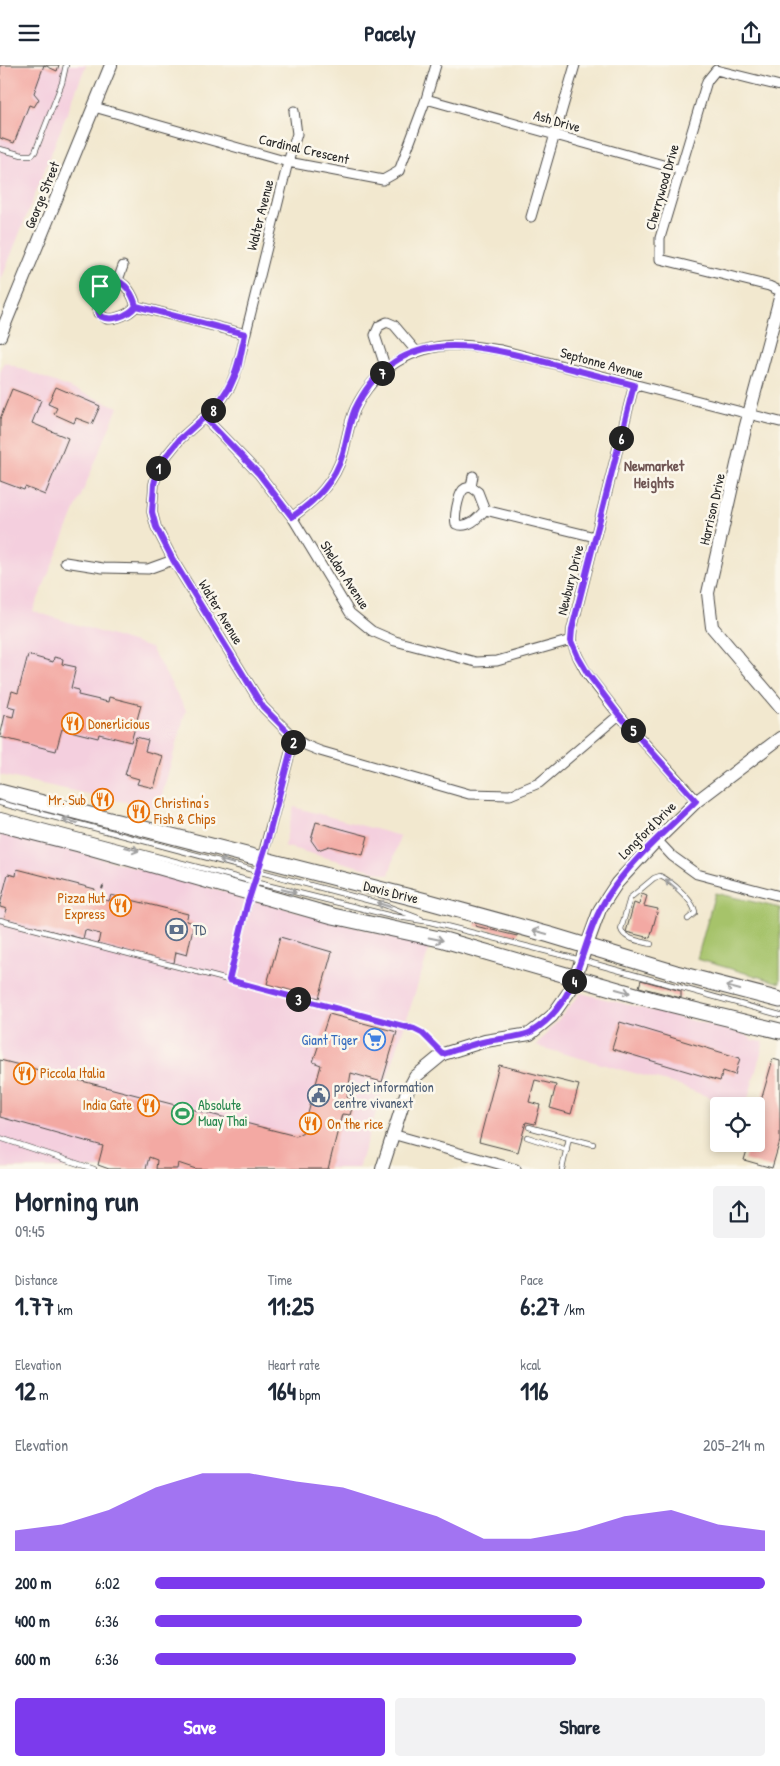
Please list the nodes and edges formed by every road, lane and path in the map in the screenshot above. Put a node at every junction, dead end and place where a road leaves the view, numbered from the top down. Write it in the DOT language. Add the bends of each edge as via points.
graph roads {
  1 [pos="66,65"];
  2 [pos="111,65"];
  3 [pos="436,65"];
  4 [pos="575,65"];
  5 [pos="780,86"];
  6 [pos="426,99"];
  7 [pos="94,107"];
  8 [pos="294,111"];
  9 [pos="555,135"];
  10 [pos="0,149"];
  11 [pos="288,162"];
  12 [pos="681,170"];
  13 [pos="531,217"];
  14 [pos="123,266"];
  15 [pos="118,280"];
  16 [pos="780,291"];
  17 [pos="780,298"];
  18 [pos="136,306"];
  19 [pos="245,334"];
  20 [pos="0,336"];
  21 [pos="416,351"];
  22 [pos="386,369"];
  23 [pos="634,385"];
  24 [pos="748,415"];
  25 [pos="205,418"];
  26 [pos="780,422"];
  27 [pos="473,477"];
  28 [pos="471,487"];
  29 [pos="486,509"];
  30 [pos="292,517"];
  31 [pos="595,537"];
  32 [pos="173,560"];
  33 [pos="65,562"];
  34 [pos="571,641"];
  35 [pos="780,707"];
  36 [pos="619,715"];
  37 [pos="294,738"];
  38 [pos="780,738"];
  39 [pos="0,792"];
  40 [pos="696,801"];
  41 [pos="0,803"];
  42 [pos="0,815"];
  43 [pos="0,824"];
  44 [pos="657,840"];
  45 [pos="260,865"];
  46 [pos="104,882"];
  47 [pos="253,888"];
  48 [pos="780,896"];
  49 [pos="100,897"];
  50 [pos="688,919"];
  51 [pos="0,921"];
  52 [pos="430,922"];
  53 [pos="651,943"];
  54 [pos="584,953"];
  55 [pos="576,978"];
  56 [pos="229,980"];
  57 [pos="780,1000"];
  58 [pos="780,1015"];
  59 [pos="780,1031"];
  60 [pos="443,1054"];
  61 [pos="529,1127"];
  62 [pos="392,1133"];
  63 [pos="527,1137"];
  64 [pos="0,1138"];
  65 [pos="569,1138"];
  66 [pos="593,1144"];
  67 [pos="567,1150"];
  68 [pos="94,1169"];
  69 [pos="382,1169"];
  70 [pos="516,1169"];
  71 [pos="562,1169"];
  1 -- 10 [label="lane" via="59,91 32,155"];
  2 -- 7 [label="street, George Street"];
  3 -- 6 [label="street, Cardinal Crescent"];
  4 -- 9 [label="street"];
  5 -- 12 [label="street, Cherrywood Drive" via="716,70 707,81"];
  6 -- 9 [label="street, Ash Drive"];
  6 -- 11 [label="street, Cardinal Crescent" via="399,171 383,180"];
  7 -- 11 [label="street, Cardinal Crescent"];
  7 -- 20 [label="street, George Street"];
  8 -- 11 [label="street, Walter Avenue" via="297,134"];
  9 -- 12 [label="street, Ash Drive"];
  9 -- 13 [label="street"];
  11 -- 19 [label="street, Walter Avenue"];
  12 -- 16 [label="street, Cherrywood Drive" via="660,238 660,259"];
  14 -- 15 [label="street"];
  15 -- 18 [label="street" via="125,285"];
  15 -- 18 [label="street" via="111,280 105,285 98,313 111,319"];
  17 -- 24 [label="street, Harrison Drive"];
  18 -- 19 [label="street"];
  19 -- 25 [label="street, Walter Avenue" via="238,369 230,387"];
  21 -- 22 [label="street, Septonne Avenue"];
  21 -- 22 [label="street" via="394,325 387,322 379,326 375,335"];
  21 -- 23 [label="street, Septonne Avenue" via="440,346 501,350"];
  22 -- 30 [label="street, Septonne Avenue" via="355,409 332,480 316,499"];
  23 -- 24 [label="street, Septonne Avenue"];
  23 -- 31 [label="street, Newbury Drive"];
  24 -- 26 [label="street, Septonne Avenue"];
  24 -- 35 [label="street, Harrison Drive" via="708,593 712,627"];
  25 -- 30 [label="street, Sheldon Avenue" via="259,474"];
  25 -- 32 [label="street, Walter Avenue" via="167,455 154,484 152,512"];
  27 -- 28 [label="street"];
  28 -- 29 [label="street" via="478,492"];
  28 -- 29 [label="street" via="461,493 454,517 456,524 469,524"];
  29 -- 31 [label="street"];
  30 -- 34 [label="street, Sheldon Avenue" via="350,613 382,637 476,662 497,661"];
  31 -- 34 [label="street, Newbury Drive"];
  32 -- 33 [label="street" via="148,569 103,568"];
  32 -- 37 [label="street, Walter Avenue" via="263,707"];
  34 -- 36 [label="street" via="588,674"];
  36 -- 37 [label="street, Walter Avenue" via="539,783 510,795 468,794 320,751"];
  36 -- 40 [label="street"];
  37 -- 45 [label="street"];
  38 -- 40 [label="street, Longford Drive"];
  39 -- 45 [label="main road, Davis Drive"];
  40 -- 44 [label="street, Longford Drive"];
  45 -- 41 [label="lane, one-way"];
  42 -- 47 [label="lane, one-way"];
  43 -- 47 [label="main road"];
  44 -- 48 [label="street" via="697,874"];
  44 -- 54 [label="street, Longford Drive" via="608,895"];
  45 -- 47 [label="lane"];
  52 -- 45 [label="lane, one-way"];
  54 -- 45 [label="main road, Davis Drive, one-way" via="550,935 436,903"];
  46 -- 49 [label="path"];
  47 -- 52 [label="lane, one-way"];
  47 -- 55 [label="main road, one-way" via="332,916 444,940"];
  47 -- 56 [label="lane"];
  50 -- 53 [label="lane, one-way" via="695,913 692,903 666,879 654,878 630,898 621,929 626,937"];
  51 -- 56 [label="lane"];
  52 -- 54 [label="lane"];
  54 -- 55 [label="street, Longford Drive"];
  57 -- 54 [label="main road, Davis Drive, one-way"];
  54 -- 58 [label="lane"];
  55 -- 59 [label="main road, one-way"];
  55 -- 60 [label="street, Longford Drive" via="552,1016 530,1034 485,1041"];
  56 -- 60 [label="lane" via="414,1029"];
  60 -- 62 [label="street" via="415,1077"];
  61 -- 65 [label="lane"];
  62 -- 69 [label="street"];
  62 -- 70 [label="street"];
  63 -- 67 [label="lane"];
  64 -- 68 [label="lane"];
  65 -- 66 [label="lane"];
  65 -- 67 [label="lane"];
  67 -- 71 [label="lane"];
}
